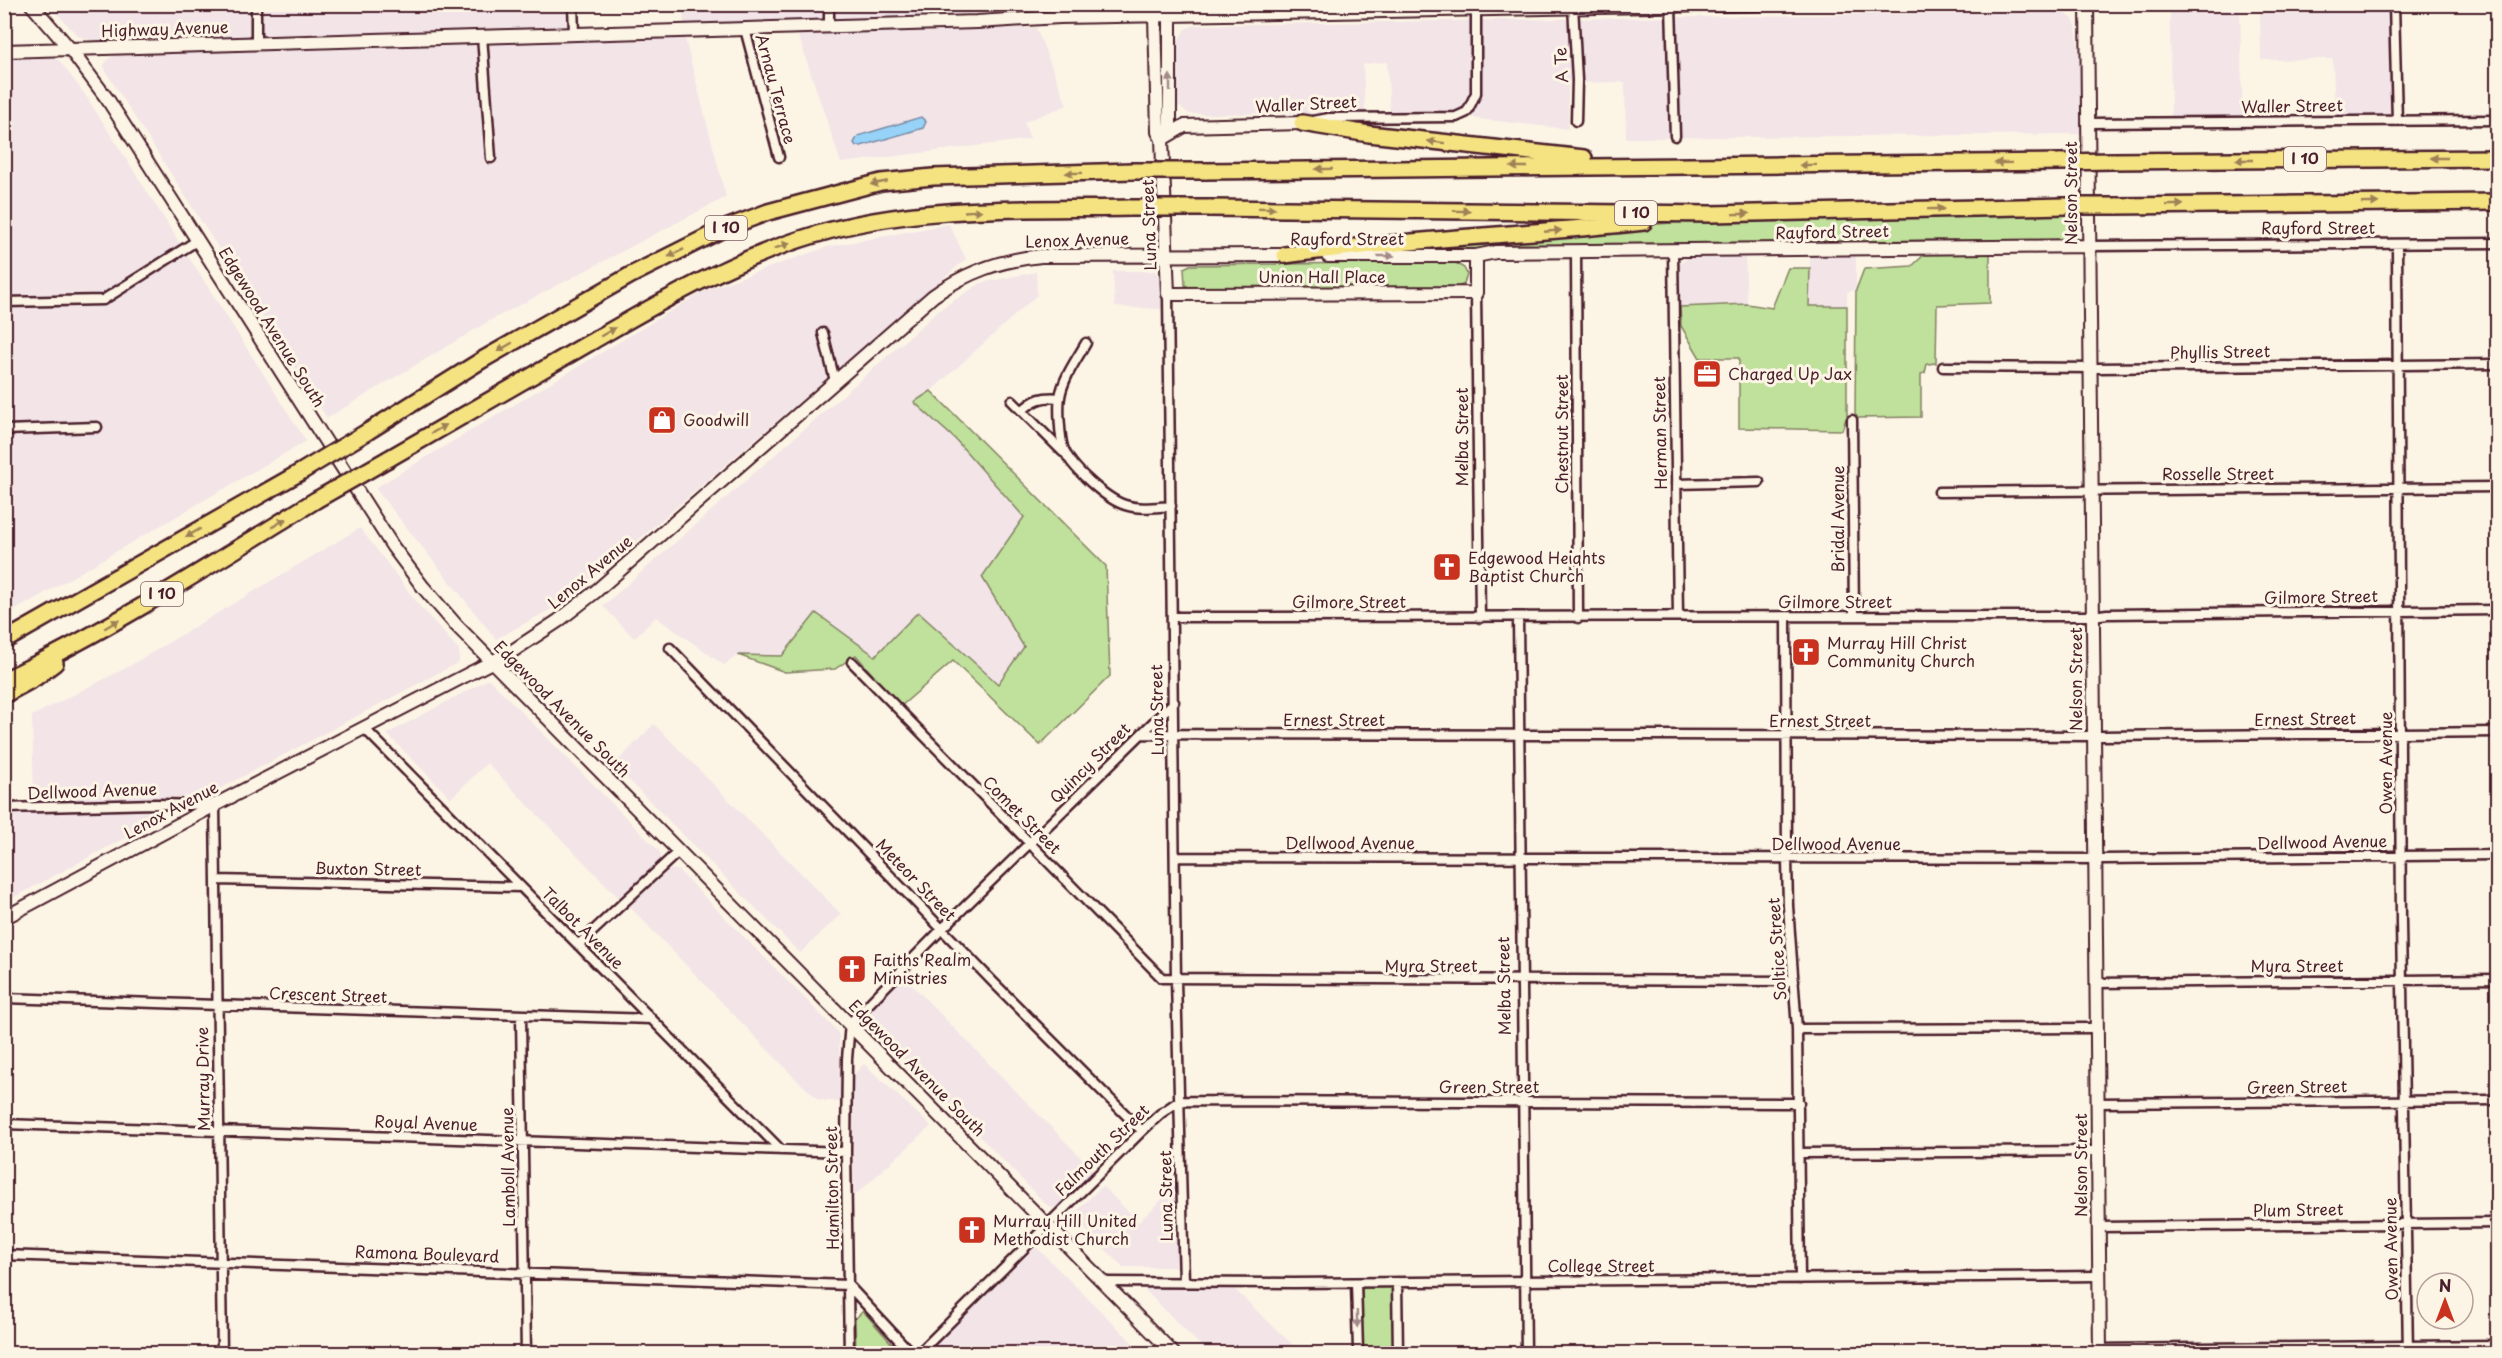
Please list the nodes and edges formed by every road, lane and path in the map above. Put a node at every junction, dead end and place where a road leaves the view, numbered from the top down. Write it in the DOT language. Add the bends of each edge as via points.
graph roads {
  1 [pos="30,4"];
  2 [pos="256,4"];
  3 [pos="573,4"];
  4 [pos="829,4"];
  5 [pos="1762,4"];
  6 [pos="2087,4"];
  7 [pos="2394,4"];
  8 [pos="1573,6"];
  9 [pos="1671,6"];
  10 [pos="1316,9"];
  11 [pos="1476,10"];
  12 [pos="1060,11"];
  13 [pos="1170,16"];
  14 [pos="1155,17"];
  15 [pos="829,26"];
  16 [pos="745,29"];
  17 [pos="574,33"];
  18 [pos="482,36"];
  19 [pos="256,42"];
  20 [pos="70,49"];
  21 [pos="4,51"];
  22 [pos="2498,120"];
  23 [pos="1576,121"];
  24 [pos="2397,121"];
  25 [pos="1302,123"];
  26 [pos="2087,123"];
  27 [pos="1675,136"];
  28 [pos="1162,139"];
  29 [pos="779,157"];
  30 [pos="490,158"];
  31 [pos="2498,158"];
  32 [pos="1745,165"];
  33 [pos="2498,202"];
  34 [pos="1711,214"];
  35 [pos="198,240"];
  36 [pos="2498,243"];
  37 [pos="2397,244"];
  38 [pos="2088,246"];
  39 [pos="1673,250"];
  40 [pos="1576,251"];
  41 [pos="1286,255"];
  42 [pos="1476,256"];
  43 [pos="1167,257"];
  44 [pos="1476,293"];
  45 [pos="1168,294"];
  46 [pos="4,302"];
  47 [pos="823,333"];
  48 [pos="1086,343"];
  49 [pos="2398,364"];
  50 [pos="2498,364"];
  51 [pos="1943,367"];
  52 [pos="2090,368"];
  53 [pos="835,381"];
  54 [pos="1060,398"];
  55 [pos="1012,401"];
  56 [pos="1022,411"];
  57 [pos="1852,420"];
  58 [pos="97,427"];
  59 [pos="4,430"];
  60 [pos="1067,456"];
  61 [pos="1759,482"];
  62 [pos="1676,484"];
  63 [pos="2498,487"];
  64 [pos="2397,488"];
  65 [pos="2091,490"];
  66 [pos="1938,492"];
  67 [pos="1171,506"];
  68 [pos="2498,610"];
  69 [pos="2398,611"];
  70 [pos="1678,616"];
  71 [pos="1854,616"];
  72 [pos="2092,616"];
  73 [pos="1173,617"];
  74 [pos="1786,617"];
  75 [pos="1480,618"];
  76 [pos="1518,618"];
  77 [pos="1578,618"];
  78 [pos="33,625"];
  79 [pos="4,634"];
  80 [pos="85,639"];
  81 [pos="4,641"];
  82 [pos="670,648"];
  83 [pos="492,662"];
  84 [pos="852,662"];
  85 [pos="4,680"];
  86 [pos="4,695"];
  87 [pos="1174,702"];
  88 [pos="364,729"];
  89 [pos="2498,732"];
  90 [pos="2401,733"];
  91 [pos="1142,734"];
  92 [pos="1174,735"];
  93 [pos="1517,736"];
  94 [pos="1785,736"];
  95 [pos="2093,736"];
  96 [pos="215,805"];
  97 [pos="4,808"];
  98 [pos="1030,844"];
  99 [pos="679,851"];
  100 [pos="2498,855"];
  101 [pos="2401,856"];
  102 [pos="1175,857"];
  103 [pos="1519,858"];
  104 [pos="1786,859"];
  105 [pos="2094,859"];
  106 [pos="216,880"];
  107 [pos="520,887"];
  108 [pos="4,918"];
  109 [pos="942,929"];
  110 [pos="578,945"];
  111 [pos="2498,979"];
  112 [pos="1176,980"];
  113 [pos="2403,980"];
  114 [pos="1521,981"];
  115 [pos="1794,981"];
  116 [pos="2096,983"];
  117 [pos="4,998"];
  118 [pos="218,1006"];
  119 [pos="521,1016"];
  120 [pos="651,1019"];
  121 [pos="850,1023"];
  122 [pos="2096,1028"];
  123 [pos="1797,1029"];
  124 [pos="2498,1100"];
  125 [pos="1179,1101"];
  126 [pos="1522,1101"];
  127 [pos="2404,1101"];
  128 [pos="1799,1103"];
  129 [pos="2097,1103"];
  130 [pos="4,1124"];
  131 [pos="219,1131"];
  132 [pos="1142,1131"];
  133 [pos="523,1141"];
  134 [pos="780,1149"];
  135 [pos="2097,1151"];
  136 [pos="846,1152"];
  137 [pos="1800,1153"];
  138 [pos="2498,1223"];
  139 [pos="1047,1224"];
  140 [pos="2406,1224"];
  141 [pos="2098,1227"];
  142 [pos="4,1255"];
  143 [pos="221,1263"];
  144 [pos="525,1273"];
  145 [pos="2098,1276"];
  146 [pos="1800,1279"];
  147 [pos="1525,1281"];
  148 [pos="1103,1282"];
  149 [pos="1184,1282"];
  150 [pos="1397,1282"];
  151 [pos="1356,1283"];
  152 [pos="848,1285"];
  153 [pos="2498,1345"];
  154 [pos="2408,1350"];
  155 [pos="2100,1351"];
  156 [pos="222,1353"];
  157 [pos="526,1353"];
  158 [pos="849,1353"];
  159 [pos="912,1353"];
  160 [pos="918,1353"];
  161 [pos="1174,1353"];
  162 [pos="1361,1353"];
  163 [pos="1398,1353"];
  164 [pos="1526,1353"];
  1 -- 20 [label="street, Edgewood Avenue South"];
  2 -- 19 [label="street"];
  3 -- 17 [label="street"];
  4 -- 15 [label="street"];
  5 -- 9 [label="street"];
  6 -- 26 [label="street, Nelson Street"];
  7 -- 24 [label="street"];
  8 -- 9 [label="street"];
  8 -- 11 [label="street"];
  8 -- 23 [label="street, A Te"];
  9 -- 27 [label="street"];
  10 -- 11 [label="street"];
  10 -- 13 [label="street"];
  11 -- 25 [label="street, Waller Street" via="1476,93 1467,112 1455,117 1329,118"];
  12 -- 14 [label="street, Highway Avenue"];
  12 -- 15 [label="street, Highway Avenue" via="977,22"];
  13 -- 14 [label="street"];
  28 -- 13 [label="street, Luna Street, one-way" via="1170,124"];
  14 -- 28 [label="street, Luna Street" via="1158,132"];
  15 -- 16 [label="street, Highway Avenue"];
  16 -- 17 [label="street, Highway Avenue"];
  16 -- 29 [label="street, Arnau Terrace"];
  17 -- 18 [label="street, Highway Avenue"];
  18 -- 19 [label="street, Highway Avenue"];
  18 -- 30 [label="street"];
  19 -- 20 [label="street, Highway Avenue"];
  20 -- 21 [label="street, Highway Avenue"];
  20 -- 35 [label="street, Edgewood Avenue South" via="108,100"];
  22 -- 24 [label="street, Waller Street"];
  24 -- 26 [label="street, Waller Street"];
  25 -- 28 [label="street, Waller Street" via="1184,126"];
  32 -- 25 [label="highway, one-way" via="1580,158"];
  26 -- 38 [label="street, Nelson Street"];
  28 -- 43 [label="street, Luna Street"];
  31 -- 32 [label="highway, I 10, one-way, bridge"];
  32 -- 78 [label="highway, I 10, one-way, bridge" via="1132,171 933,177 881,182 768,212 723,229 631,275"];
  34 -- 33 [label="highway, I 10, one-way, bridge"];
  41 -- 34 [label="highway, one-way"];
  80 -- 34 [label="highway, I 10, one-way, bridge" via="316,500 695,282 815,234 870,222 974,210 1209,208"];
  35 -- 46 [label="street" via="103,300"];
  35 -- 83 [label="street, Edgewood Avenue South" via="393,547 423,588"];
  36 -- 37 [label="street, Rayford Street"];
  37 -- 38 [label="street, Rayford Street"];
  37 -- 49 [label="street, Owen Avenue"];
  38 -- 39 [label="street, Rayford Street"];
  38 -- 52 [label="street, Nelson Street"];
  39 -- 40 [label="street, Rayford Street"];
  39 -- 62 [label="street, Herman Street"];
  40 -- 42 [label="street, Rayford Street"];
  40 -- 77 [label="street, Chestnut Street"];
  41 -- 42 [label="street, Rayford Street, one-way"];
  41 -- 43 [label="street, Rayford Street"];
  42 -- 44 [label="street, Melba Street"];
  43 -- 45 [label="street, Luna Street"];
  43 -- 53 [label="street, Lenox Avenue" via="1041,256 984,267 952,282"];
  44 -- 45 [label="street, Union Hall Place"];
  44 -- 75 [label="street, Melba Street"];
  45 -- 67 [label="street, Luna Street"];
  47 -- 53 [label="street"];
  48 -- 54 [label="street"];
  49 -- 50 [label="street, Phyllis Street"];
  49 -- 52 [label="street, Phyllis Street"];
  49 -- 64 [label="street, Owen Avenue"];
  51 -- 52 [label="street, Phyllis Street"];
  52 -- 65 [label="street, Nelson Street"];
  53 -- 83 [label="street, Lenox Avenue" via="595,592 558,621"];
  54 -- 56 [label="street" via="1037,399"];
  54 -- 60 [label="street" via="1062,445"];
  55 -- 56 [label="street"];
  56 -- 60 [label="street"];
  57 -- 71 [label="street, Bridal Avenue"];
  58 -- 59 [label="street"];
  60 -- 67 [label="street" via="1114,501 1140,508"];
  61 -- 62 [label="street"];
  62 -- 70 [label="street, Herman Street"];
  63 -- 64 [label="street, Rosselle Street"];
  64 -- 65 [label="street, Rosselle Street"];
  64 -- 69 [label="street, Owen Avenue"];
  65 -- 66 [label="street, Rosselle Street"];
  65 -- 72 [label="street, Nelson Street"];
  67 -- 73 [label="street, Luna Street"];
  68 -- 69 [label="street, Gilmore Street"];
  69 -- 72 [label="street, Gilmore Street"];
  69 -- 90 [label="street, Owen Avenue"];
  70 -- 74 [label="street, Gilmore Street"];
  70 -- 77 [label="street, Gilmore Street"];
  71 -- 72 [label="street, Gilmore Street"];
  71 -- 74 [label="street, Gilmore Street"];
  72 -- 95 [label="street, Nelson Street"];
  73 -- 75 [label="street, Gilmore Street"];
  73 -- 87 [label="street, Luna Street"];
  74 -- 94 [label="street, Soltice Street"];
  75 -- 76 [label="street, Gilmore Street"];
  76 -- 77 [label="street, Gilmore Street"];
  76 -- 93 [label="street, Melba Street"];
  78 -- 79 [label="highway"];
  78 -- 81 [label="highway, I 10"];
  80 -- 85 [label="highway, I 10"];
  80 -- 86 [label="highway" via="35,678"];
  82 -- 109 [label="street, Meteor Street"];
  83 -- 88 [label="street, Lenox Avenue"];
  83 -- 99 [label="street, Edgewood Avenue South"];
  84 -- 98 [label="street, Comet Street"];
  87 -- 91 [label="street, Quincy Street"];
  87 -- 92 [label="street, Luna Street"];
  88 -- 96 [label="street, Lenox Avenue"];
  88 -- 107 [label="street, Talbot Avenue"];
  89 -- 90 [label="street, Ernest Street"];
  90 -- 95 [label="street, Ernest Street"];
  90 -- 101 [label="street, Owen Avenue"];
  91 -- 92 [label="street, Ernest Street"];
  91 -- 98 [label="street, Quincy Street"];
  92 -- 93 [label="street, Ernest Street"];
  92 -- 102 [label="street, Luna Street"];
  93 -- 94 [label="street, Ernest Street"];
  93 -- 103 [label="street, Melba Street"];
  94 -- 95 [label="street, Ernest Street"];
  94 -- 104 [label="street, Soltice Street"];
  95 -- 105 [label="street, Nelson Street"];
  96 -- 97 [label="street, Dellwood Avenue"];
  96 -- 106 [label="street, Murray Drive"];
  96 -- 108 [label="street, Lenox Avenue"];
  98 -- 109 [label="street, Quincy Street"];
  98 -- 112 [label="street, Comet Street" via="1162,978"];
  99 -- 110 [label="street"];
  99 -- 121 [label="street, Edgewood Avenue South"];
  100 -- 101 [label="street, Dellwood Avenue"];
  101 -- 105 [label="street, Dellwood Avenue"];
  101 -- 113 [label="street, Owen Avenue"];
  102 -- 103 [label="street, Dellwood Avenue"];
  102 -- 112 [label="street, Luna Street"];
  103 -- 104 [label="street, Dellwood Avenue"];
  103 -- 114 [label="street, Melba Street"];
  104 -- 105 [label="street, Dellwood Avenue"];
  104 -- 115 [label="street, Soltice Street"];
  105 -- 116 [label="street, Nelson Street"];
  106 -- 107 [label="street, Buxton Street"];
  106 -- 118 [label="street, Murray Drive"];
  107 -- 110 [label="street, Talbot Avenue"];
  109 -- 121 [label="street, Quincy Street"];
  109 -- 132 [label="street, Meteor Street"];
  110 -- 120 [label="street, Talbot Avenue"];
  111 -- 113 [label="street, Myra Street"];
  112 -- 114 [label="street, Myra Street"];
  112 -- 125 [label="street, Luna Street"];
  113 -- 116 [label="street, Myra Street"];
  113 -- 127 [label="street, Owen Avenue"];
  114 -- 115 [label="street, Myra Street"];
  114 -- 126 [label="street, Melba Street"];
  115 -- 123 [label="street, Soltice Street"];
  116 -- 122 [label="street, Nelson Street"];
  117 -- 118 [label="street, Crescent Street"];
  118 -- 119 [label="street, Crescent Street"];
  118 -- 131 [label="street, Murray Drive"];
  119 -- 120 [label="street, Crescent Street"];
  119 -- 133 [label="street, Lamboll Avenue"];
  120 -- 134 [label="street, Talbot Avenue"];
  121 -- 136 [label="street, Hamilton Street"];
  121 -- 139 [label="street, Edgewood Avenue South"];
  122 -- 123 [label="street"];
  122 -- 129 [label="street, Nelson Street"];
  123 -- 128 [label="street, Soltice Street"];
  124 -- 127 [label="street, Green Street"];
  125 -- 126 [label="street, Green Street"];
  125 -- 132 [label="street, Falmouth Street"];
  125 -- 149 [label="street, Luna Street"];
  126 -- 128 [label="street, Green Street"];
  126 -- 147 [label="street, Melba Street"];
  127 -- 129 [label="street, Green Street"];
  127 -- 140 [label="street, Owen Avenue"];
  128 -- 137 [label="street, Soltice Street"];
  129 -- 135 [label="street, Nelson Street"];
  130 -- 131 [label="street, Royal Avenue"];
  131 -- 133 [label="street, Royal Avenue"];
  131 -- 143 [label="street, Murray Drive"];
  132 -- 139 [label="street, Falmouth Street"];
  133 -- 134 [label="street, Royal Avenue"];
  133 -- 144 [label="street, Lamboll Avenue"];
  134 -- 136 [label="street, Royal Avenue"];
  135 -- 137 [label="street"];
  135 -- 141 [label="street, Nelson Street"];
  136 -- 152 [label="street, Hamilton Street"];
  137 -- 146 [label="street, Soltice Street"];
  138 -- 140 [label="street, Plum Street"];
  139 -- 148 [label="street, Edgewood Avenue South"];
  139 -- 160 [label="street"];
  140 -- 141 [label="street, Plum Street"];
  140 -- 154 [label="street, Owen Avenue"];
  141 -- 145 [label="street, Nelson Street"];
  142 -- 143 [label="street, Ramona Boulevard"];
  143 -- 144 [label="street, Ramona Boulevard"];
  143 -- 156 [label="street, Murray Drive"];
  144 -- 152 [label="street, Ramona Boulevard"];
  144 -- 157 [label="street, Lamboll Avenue"];
  145 -- 146 [label="street, College Street"];
  145 -- 155 [label="street, Nelson Street"];
  146 -- 147 [label="street, College Street"];
  147 -- 150 [label="street, College Street"];
  147 -- 164 [label="street, Melba Street"];
  148 -- 149 [label="street, College Street"];
  148 -- 161 [label="street, Edgewood Avenue South"];
  149 -- 151 [label="street, College Street"];
  150 -- 151 [label="street, College Street"];
  150 -- 163 [label="street"];
  151 -- 162 [label="street, one-way"];
  152 -- 158 [label="street, Hamilton Street"];
  152 -- 159 [label="street"];
  153 -- 154 [label="street"];
  154 -- 155 [label="street"];
}
